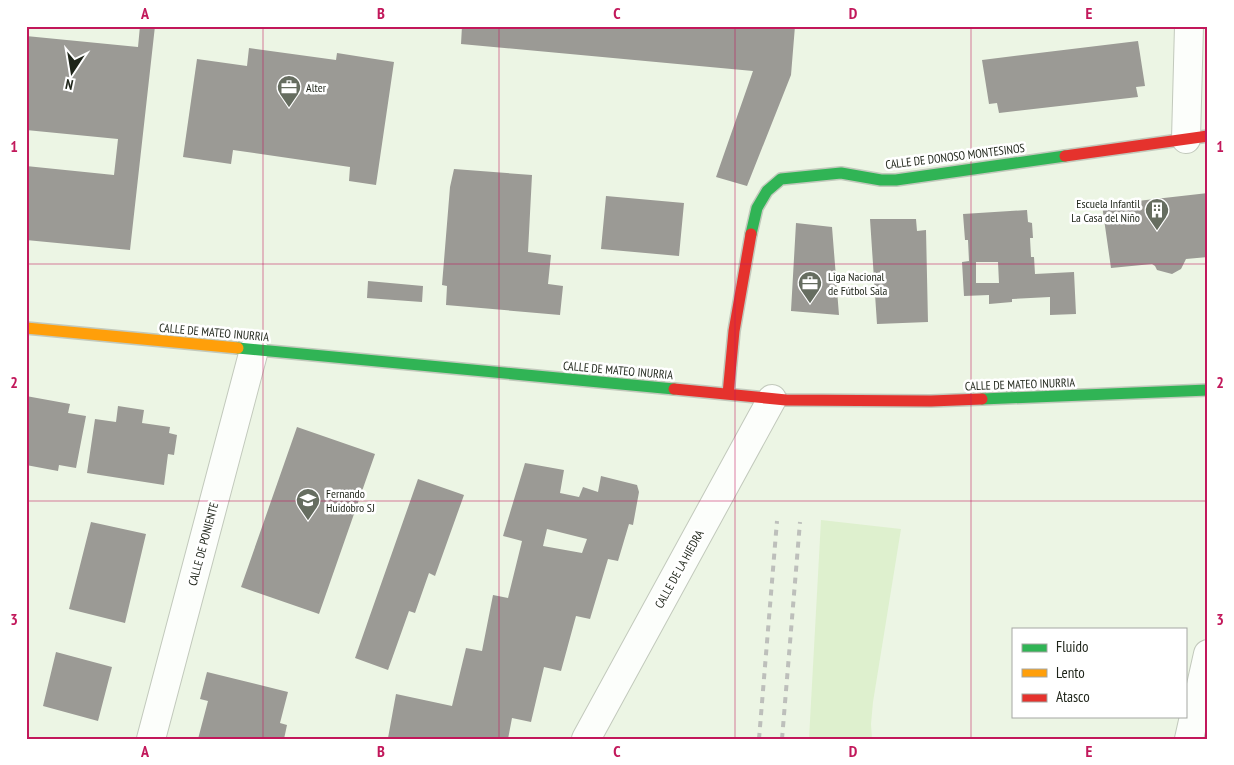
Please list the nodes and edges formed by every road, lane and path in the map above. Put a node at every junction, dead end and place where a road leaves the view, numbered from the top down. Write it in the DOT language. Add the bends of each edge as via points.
graph roads {
  1 [pos="1189,26"];
  2 [pos="1197,137"];
  3 [pos="26,328"];
  4 [pos="254,350"];
  5 [pos="1208,390"];
  6 [pos="728,394"];
  7 [pos="772,399"];
  8 [pos="1208,654"];
  9 [pos="151,739"];
  10 [pos="586,739"];
  11 [pos="1189,739"];
  1 -- 2 [label="street"];
  2 -- 6 [label="main road, CALLE DE DONOSO MONTESINOS" via="896,180 842,173 781,179 767,191 756,213 734,331"];
  3 -- 4 [label="main road, CALLE DE MATEO INURRIA"];
  4 -- 6 [label="main road, CALLE DE MATEO INURRIA"];
  4 -- 9 [label="street, CALLE DE PONIENTE"];
  5 -- 7 [label="main road, CALLE DE MATEO INURRIA" via="931,401"];
  6 -- 7 [label="main road, CALLE DE MATEO INURRIA"];
  7 -- 10 [label="street, CALLE DE LA HIEDRA"];
  8 -- 11 [label="street"];
}
